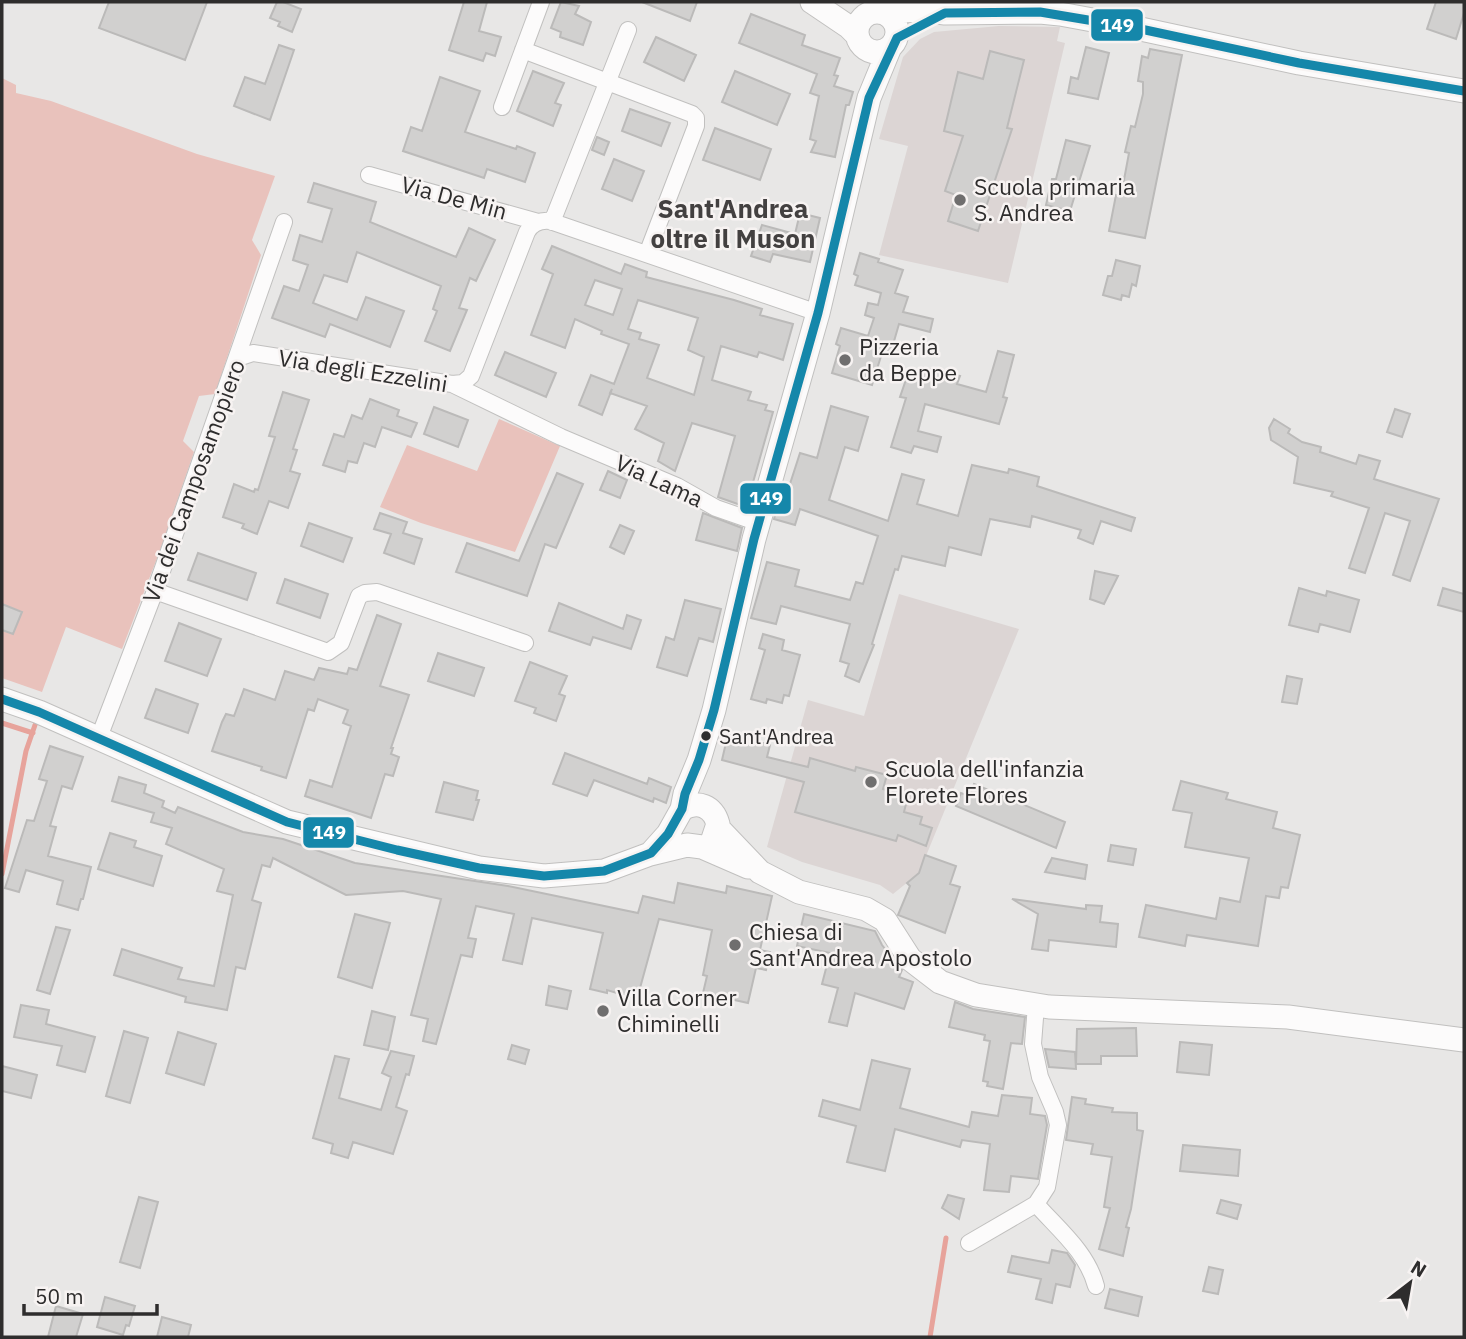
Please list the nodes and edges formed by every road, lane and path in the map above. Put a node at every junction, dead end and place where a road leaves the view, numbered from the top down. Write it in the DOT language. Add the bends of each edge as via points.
graph roads {
  1 [pos="541,2"];
  2 [pos="812,2"];
  3 [pos="985,2"];
  4 [pos="945,13"];
  5 [pos="1023,13"];
  6 [pos="869,17"];
  7 [pos="628,30"];
  8 [pos="894,43"];
  9 [pos="523,50"];
  10 [pos="607,83"];
  11 [pos="1464,91"];
  12 [pos="869,98"];
  13 [pos="502,107"];
  14 [pos="369,175"];
  15 [pos="284,222"];
  16 [pos="539,225"];
  17 [pos="647,254"];
  18 [pos="818,313"];
  19 [pos="238,358"];
  20 [pos="452,384"];
  21 [pos="561,437"];
  22 [pos="759,523"];
  23 [pos="155,591"];
  24 [pos="525,643"];
  25 [pos="2,699"];
  26 [pos="98,740"];
  27 [pos="698,764"];
  28 [pos="678,816"];
  29 [pos="714,818"];
  30 [pos="694,846"];
  31 [pos="651,853"];
  32 [pos="754,868"];
  33 [pos="1035,1005"];
  34 [pos="1464,1040"];
  35 [pos="1036,1204"];
  36 [pos="969,1243"];
  37 [pos="1096,1286"];
  1 -- 9 [label="street"];
  2 -- 6 [label="street" via="849,27"];
  3 -- 5 [label="street"];
  4 -- 5 [label="street"];
  4 -- 6 [label="street" via="922,10"];
  4 -- 8 [label="street"];
  5 -- 11 [label="street" via="1081,17 1299,63"];
  6 -- 8 [label="street" via="895,22"];
  6 -- 8 [label="street" via="879,52"];
  6 -- 12 [label="street"];
  7 -- 10 [label="street"];
  8 -- 12 [label="street"];
  9 -- 10 [label="street"];
  9 -- 13 [label="street"];
  10 -- 16 [label="street"];
  10 -- 17 [label="street" via="692,114 697,122"];
  12 -- 18 [label="street"];
  14 -- 16 [label="street, Via De Min"];
  15 -- 19 [label="street, Via dei Camposamopiero"];
  16 -- 17 [label="street, Via De Min"];
  16 -- 20 [label="street" via="471,376"];
  17 -- 18 [label="street, Via De Min"];
  18 -- 22 [label="street"];
  19 -- 20 [label="street, Via degli Ezzelini" via="253,353"];
  19 -- 23 [label="street, Via dei Camposamopiero"];
  20 -- 21 [label="street, Via degli Ezzelini"];
  21 -- 22 [label="street, Via Lama"];
  22 -- 27 [label="street"];
  23 -- 24 [label="street" via="328,652 341,643 359,596 370,592"];
  23 -- 26 [label="street, Via dei Camposamopiero"];
  25 -- 26 [label="street"];
  26 -- 31 [label="street" via="287,822 480,868 544,876 604,871"];
  27 -- 28 [label="street"];
  27 -- 29 [label="street"];
  28 -- 29 [label="street" via="699,804"];
  28 -- 30 [label="street" via="677,835"];
  28 -- 31 [label="street"];
  29 -- 30 [label="street" via="714,838"];
  29 -- 32 [label="street"];
  30 -- 31 [label="street"];
  30 -- 32 [label="street"];
  32 -- 33 [label="street" via="799,892 866,909 885,920 909,959 940,982 976,995"];
  33 -- 34 [label="street" via="1288,1017"];
  33 -- 35 [label="street" via="1033,1044 1058,1125 1047,1187"];
  35 -- 36 [label="street"];
  35 -- 37 [label="street" via="1081,1253"];
}
